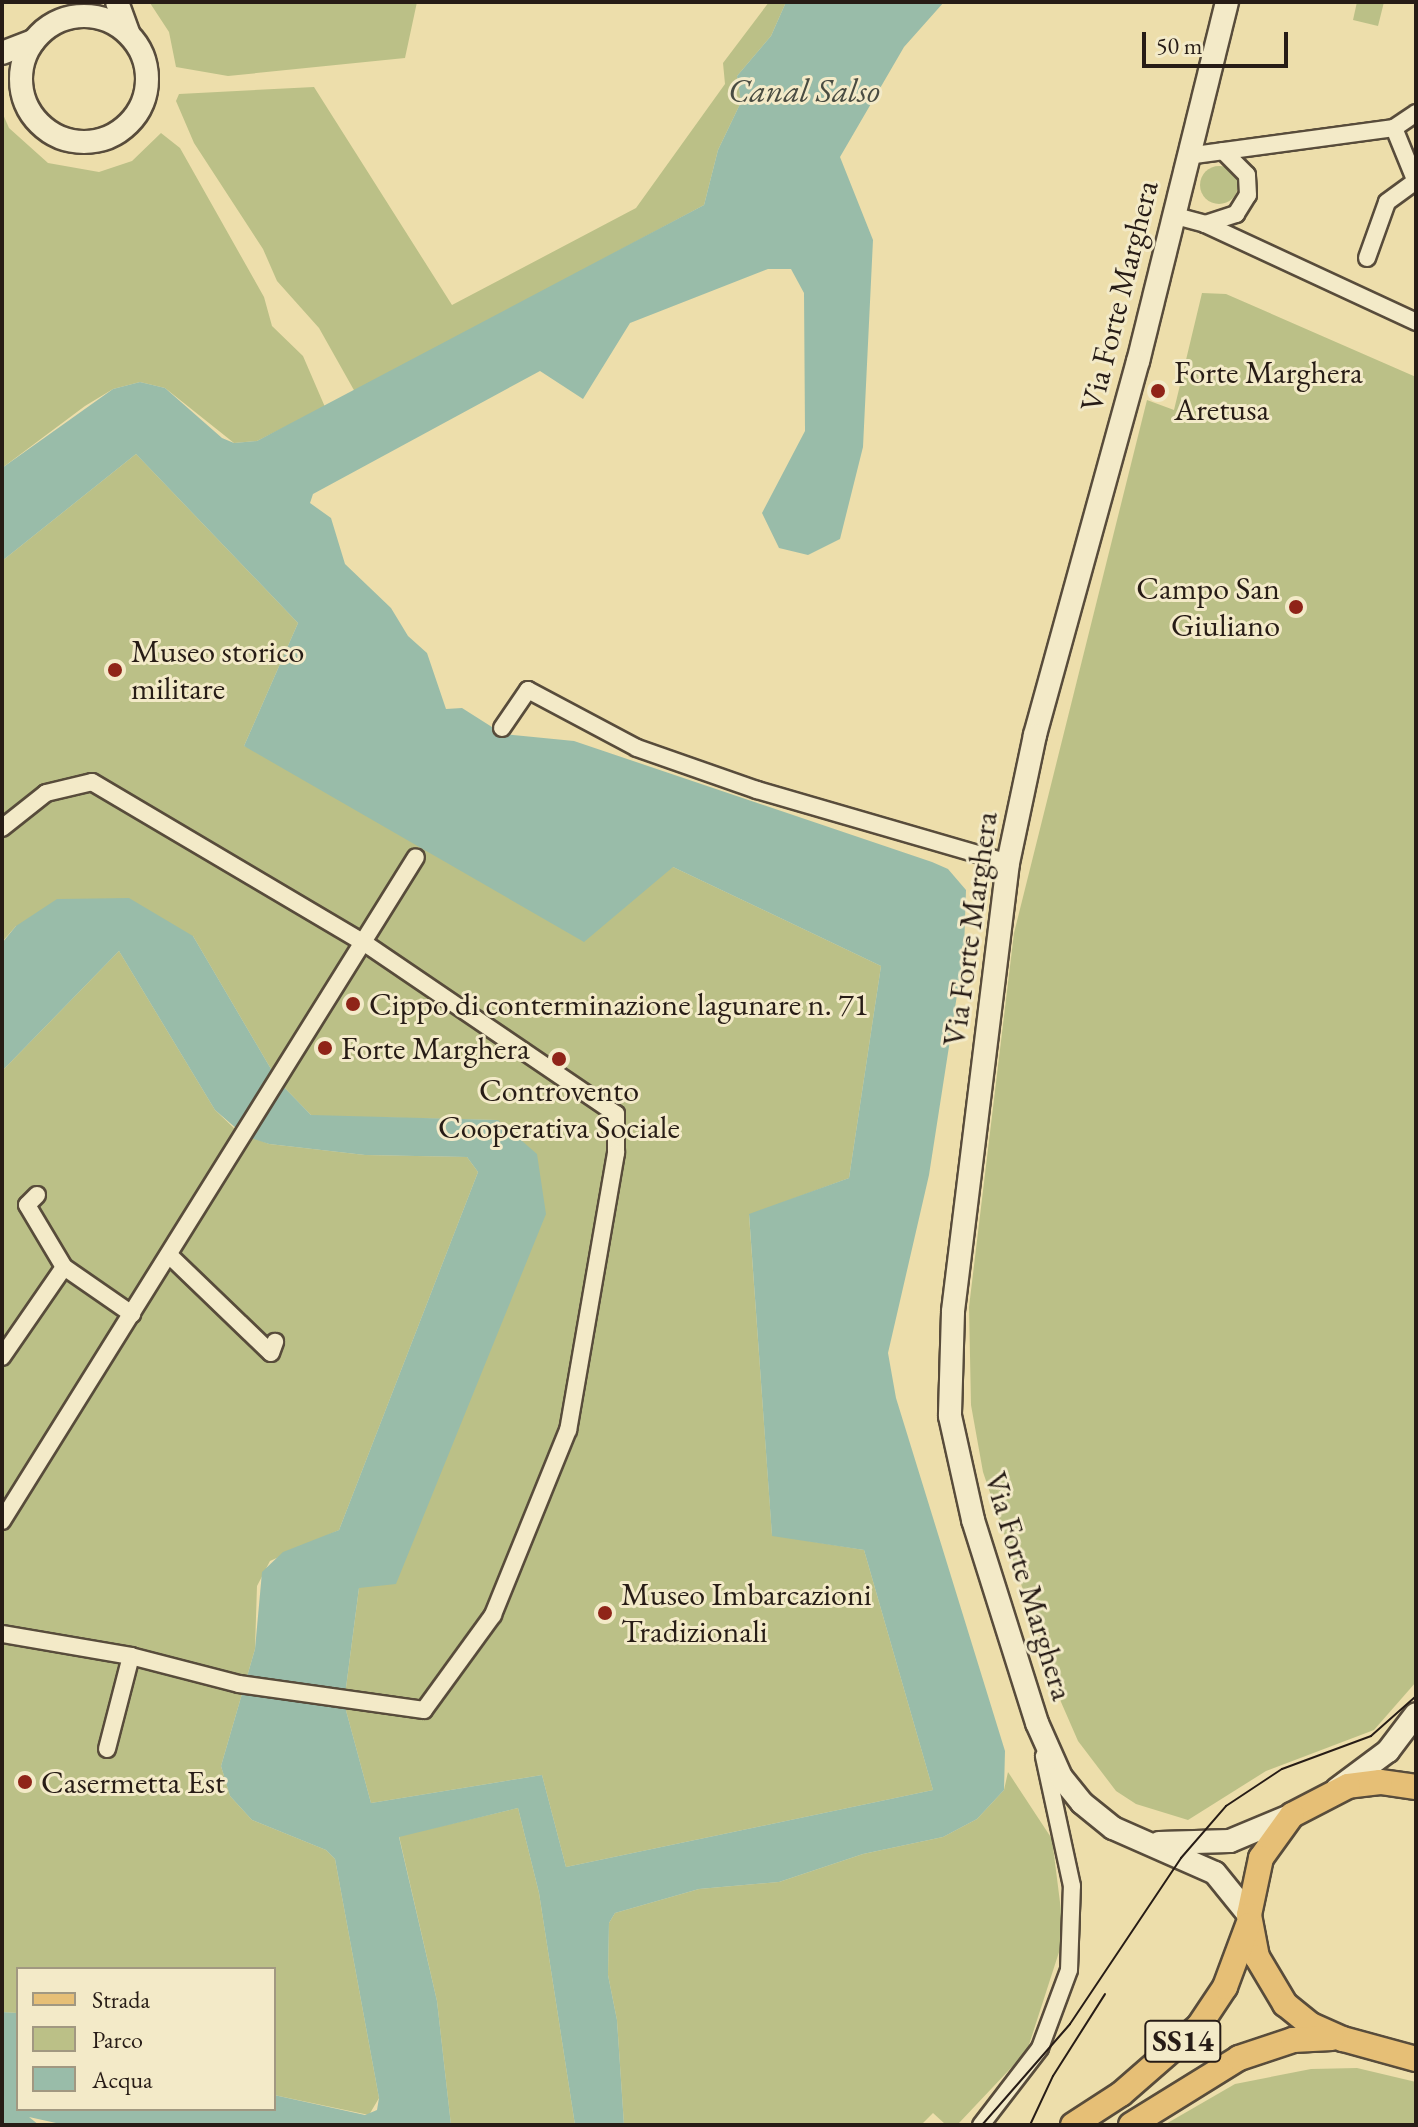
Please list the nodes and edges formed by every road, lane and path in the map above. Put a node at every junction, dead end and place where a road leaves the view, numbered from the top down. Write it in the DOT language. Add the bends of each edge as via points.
graph roads {
  1 [pos="76,2"];
  2 [pos="117,2"];
  3 [pos="1227,2"];
  4 [pos="61,20"];
  5 [pos="128,33"];
  6 [pos="34,41"];
  7 [pos="2,53"];
  8 [pos="2,80"];
  9 [pos="24,98"];
  10 [pos="1416,113"];
  11 [pos="1394,128"];
  12 [pos="1223,151"];
  13 [pos="1187,156"];
  14 [pos="1416,181"];
  15 [pos="1172,215"];
  16 [pos="1205,224"];
  17 [pos="1367,258"];
  18 [pos="1416,322"];
  19 [pos="502,728"];
  20 [pos="2,828"];
  21 [pos="416,857"];
  22 [pos="1008,863"];
  23 [pos="363,942"];
  24 [pos="37,1195"];
  25 [pos="169,1255"];
  26 [pos="64,1267"];
  27 [pos="132,1314"];
  28 [pos="10,1340"];
  29 [pos="275,1342"];
  30 [pos="2,1357"];
  31 [pos="2,1521"];
  32 [pos="2,1634"];
  33 [pos="131,1656"];
  34 [pos="1416,1714"];
  35 [pos="1037,1723"];
  36 [pos="107,1749"];
  37 [pos="1416,1787"];
  38 [pos="1337,1789"];
  39 [pos="1292,1815"];
  40 [pos="1133,1838"];
  41 [pos="1249,1919"];
  42 [pos="1343,2039"];
  43 [pos="1416,2059"];
  44 [pos="981,2125"];
  45 [pos="1073,2125"];
  46 [pos="1131,2125"];
  1 -- 4 [label="street"];
  2 -- 5 [label="street"];
  3 -- 13 [label="street, Via Forte Marghera"];
  4 -- 5 [label="street" via="100,17"];
  4 -- 6 [label="street"];
  5 -- 9 [label="street" via="143,55 146,94 137,115 115,134 92,142 62,138 42,126"];
  6 -- 7 [label="street"];
  6 -- 9 [label="street" via="21,77"];
  8 -- 9 [label="street"];
  10 -- 11 [label="street"];
  11 -- 12 [label="street"];
  11 -- 14 [label="street"];
  12 -- 13 [label="street"];
  12 -- 16 [label="street" via="1247,175 1248,195 1236,214"];
  13 -- 15 [label="street, Via Forte Marghera"];
  14 -- 17 [label="street" via="1387,202"];
  15 -- 16 [label="street"];
  15 -- 22 [label="street, Via Forte Marghera" via="1138,361 1035,735"];
  16 -- 18 [label="street"];
  19 -- 22 [label="street" via="528,690 637,748 757,790"];
  20 -- 23 [label="street" via="46,793 92,782"];
  21 -- 23 [label="street"];
  22 -- 35 [label="street, Via Forte Marghera" via="953,1312 950,1416 973,1520"];
  23 -- 25 [label="street"];
  23 -- 33 [label="street" via="616,1114 616,1153 568,1430 493,1615 424,1710 239,1684"];
  24 -- 26 [label="street" via="27,1205"];
  25 -- 27 [label="street"];
  25 -- 29 [label="street" via="271,1353"];
  26 -- 27 [label="street"];
  26 -- 28 [label="street"];
  27 -- 31 [label="street"];
  28 -- 30 [label="street"];
  32 -- 33 [label="street"];
  33 -- 36 [label="street"];
  34 -- 38 [label="street" via="1388,1751"];
  35 -- 40 [label="street, Via Forte Marghera" via="1069,1788 1105,1823"];
  35 -- 44 [label="street" via="1072,1886 1069,1970 1040,2048"];
  37 -- 38 [label="main road" via="1380,1782"];
  38 -- 39 [label="main road"];
  39 -- 40 [label="street, Via Forte Marghera" via="1230,1841 1179,1845"];
  39 -- 41 [label="main road" via="1256,1870"];
  40 -- 41 [label="street, Via Forte Marghera" via="1215,1873"];
  41 -- 42 [label="main road" via="1263,1971 1285,2004 1311,2025"];
  41 -- 45 [label="main road, SS14" via="1225,1987 1199,2026 1121,2094"];
  42 -- 43 [label="main road, SS14"];
  42 -- 46 [label="main road, SS14" via="1293,2040 1239,2058"];
}
